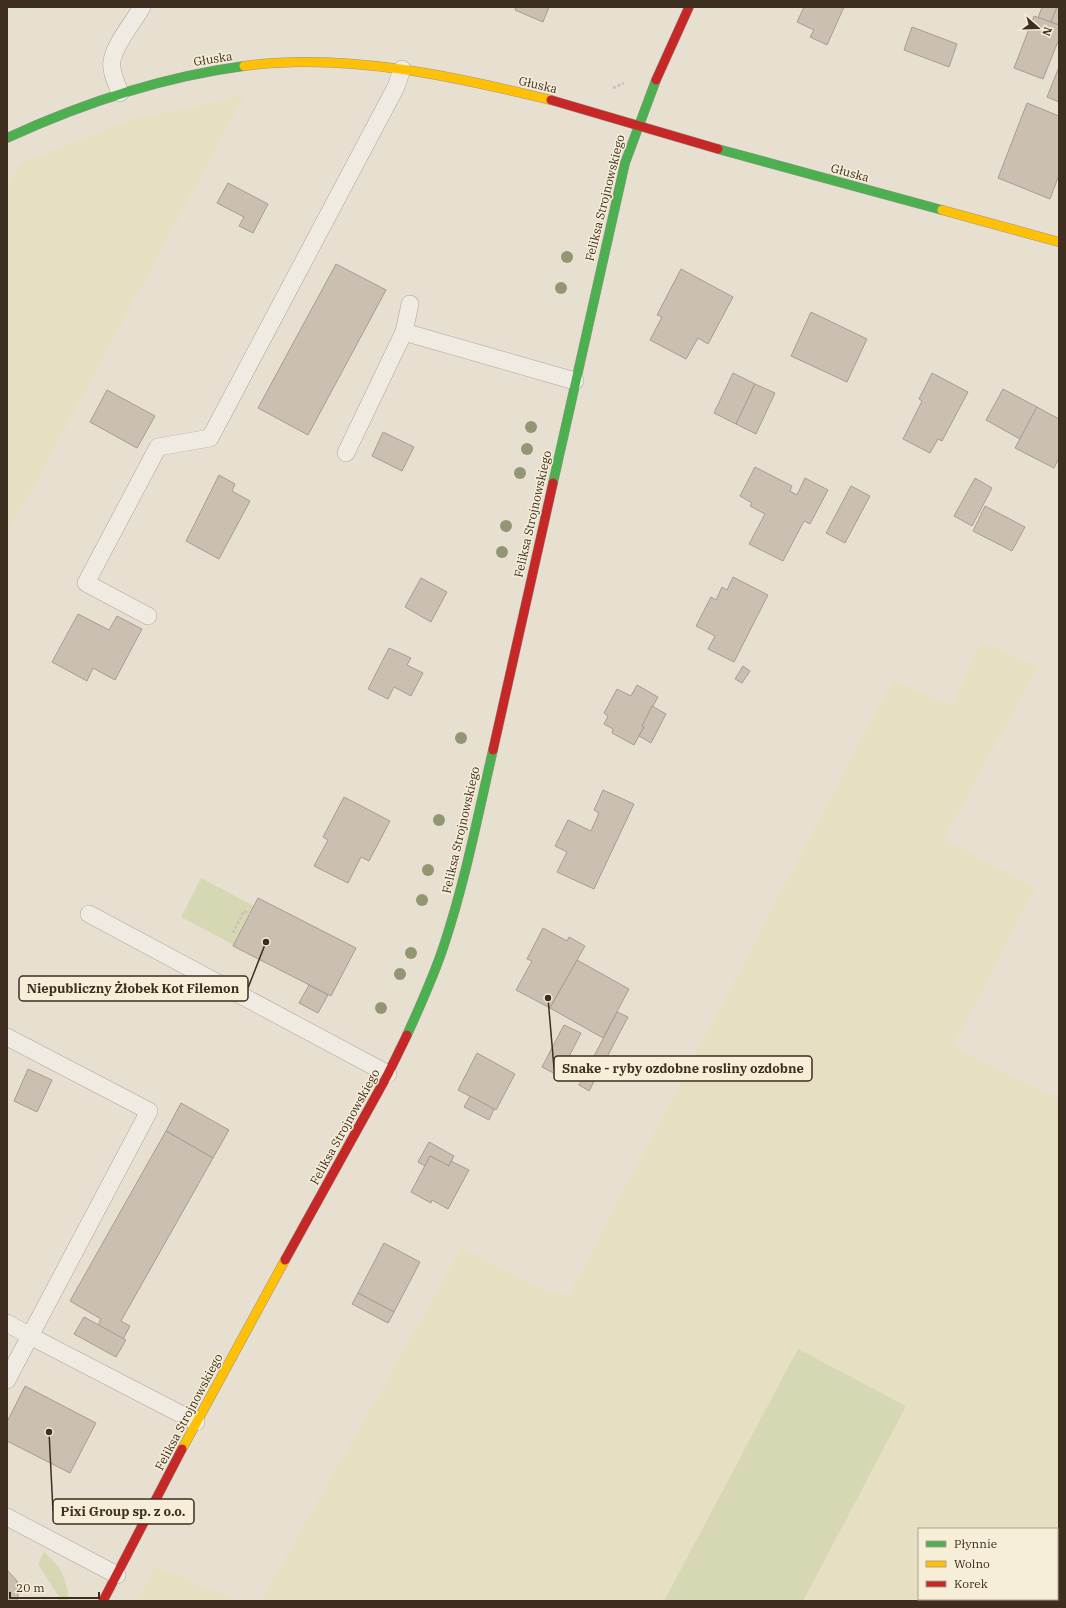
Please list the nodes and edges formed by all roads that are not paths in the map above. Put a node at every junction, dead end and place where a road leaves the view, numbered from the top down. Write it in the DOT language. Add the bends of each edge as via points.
graph roads {
  1 [pos="142,7"];
  2 [pos="689,7"];
  3 [pos="402,69"];
  4 [pos="120,93"];
  5 [pos="637,124"];
  6 [pos="7,138"];
  7 [pos="1059,242"];
  8 [pos="410,304"];
  9 [pos="404,332"];
  10 [pos="575,381"];
  11 [pos="346,453"];
  12 [pos="148,616"];
  13 [pos="89,914"];
  14 [pos="7,1037"];
  15 [pos="388,1074"];
  16 [pos="7,1324"];
  17 [pos="30,1336"];
  18 [pos="7,1380"];
  19 [pos="196,1422"];
  20 [pos="7,1517"];
  21 [pos="117,1575"];
  22 [pos="103,1601"];
  1 -- 4 [label="lane" via="112,60"];
  2 -- 5 [label="street, Feliksa Strojnowskiego"];
  3 -- 4 [label="street, Głuska" via="340,62 279,62 195,74"];
  3 -- 5 [label="street, Głuska" via="565,103"];
  3 -- 12 [label="lane" via="393,94 210,438 158,448 86,583"];
  4 -- 6 [label="street, Głuska"];
  5 -- 7 [label="street, Głuska" via="700,144"];
  5 -- 10 [label="street, Feliksa Strojnowskiego" via="613,207"];
  8 -- 9 [label="lane"];
  9 -- 10 [label="lane"];
  9 -- 11 [label="lane"];
  10 -- 15 [label="street, Feliksa Strojnowskiego" via="466,868 444,945 427,991"];
  13 -- 15 [label="lane"];
  14 -- 17 [label="lane" via="149,1111"];
  15 -- 19 [label="street, Feliksa Strojnowskiego"];
  16 -- 17 [label="lane"];
  17 -- 18 [label="lane"];
  17 -- 19 [label="lane"];
  19 -- 21 [label="street, Feliksa Strojnowskiego"];
  20 -- 21 [label="lane"];
  21 -- 22 [label="street, Feliksa Strojnowskiego"];
}
